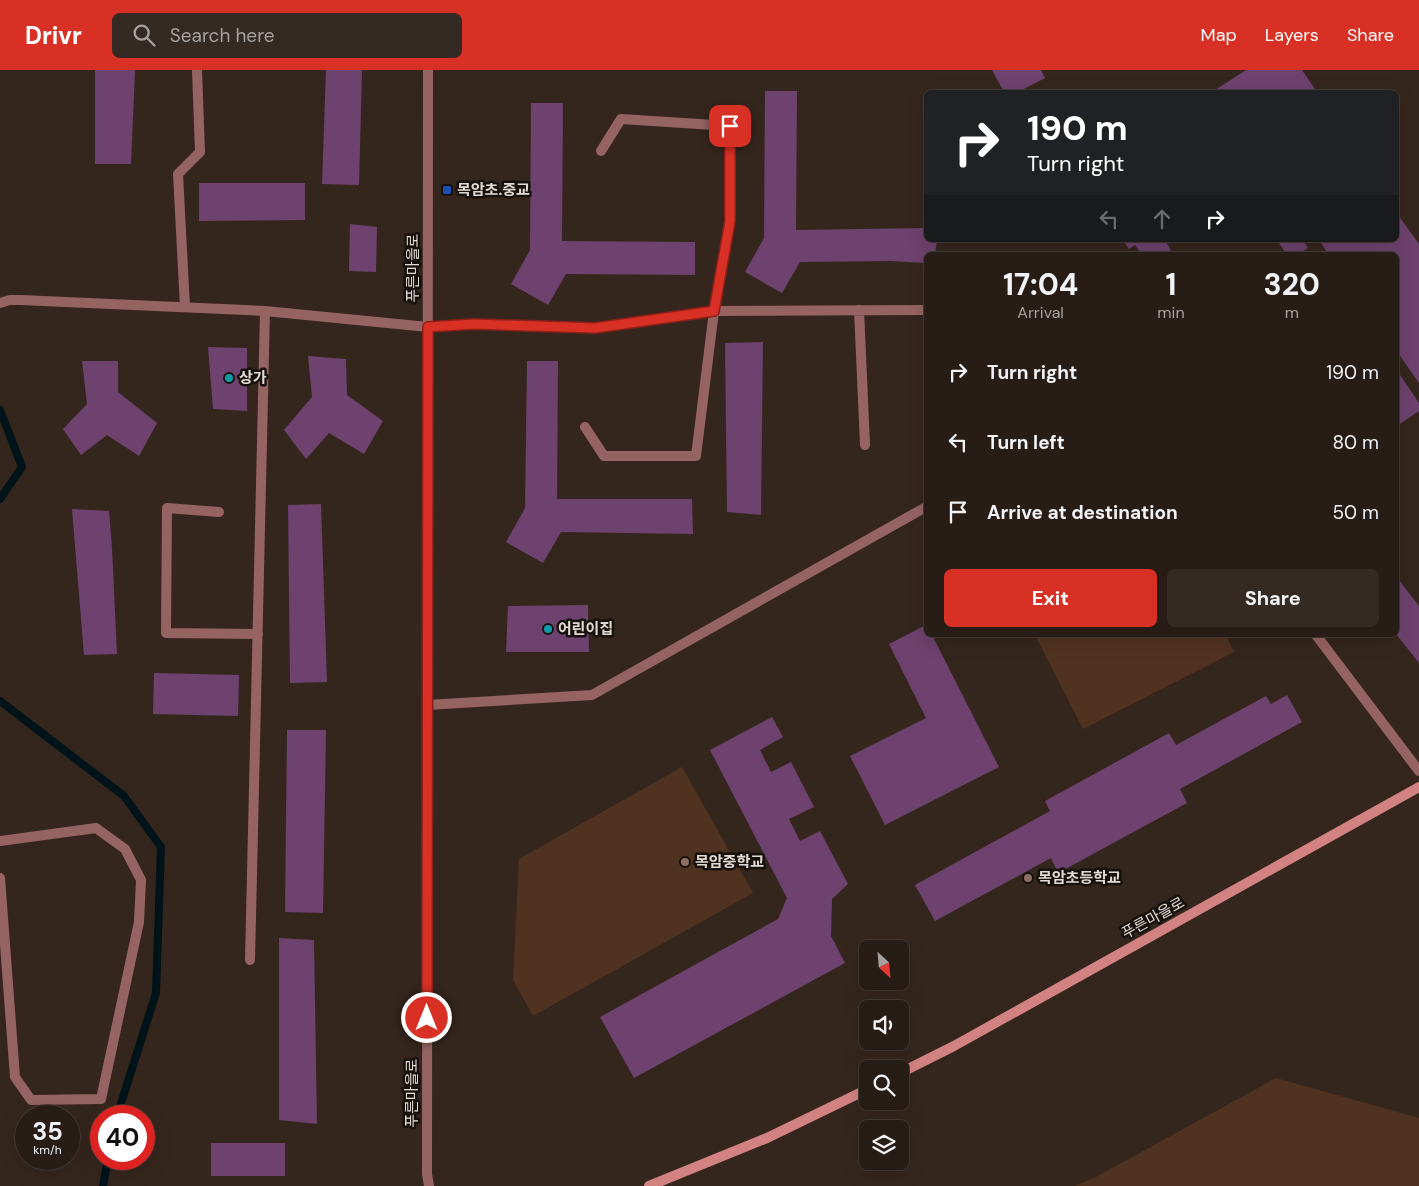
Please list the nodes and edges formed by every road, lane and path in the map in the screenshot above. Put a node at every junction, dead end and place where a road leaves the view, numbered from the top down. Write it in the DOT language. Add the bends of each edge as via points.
graph roads {
  1 [pos="197,70"];
  2 [pos="428,70"];
  3 [pos="601,151"];
  4 [pos="5,302"];
  5 [pos="185,307"];
  6 [pos="859,310"];
  7 [pos="924,310"];
  8 [pos="266,311"];
  9 [pos="714,311"];
  10 [pos="428,327"];
  11 [pos="585,427"];
  12 [pos="865,445"];
  13 [pos="924,508"];
  14 [pos="219,512"];
  15 [pos="258,634"];
  16 [pos="1318,637"];
  17 [pos="428,705"];
  18 [pos="1419,771"];
  19 [pos="1419,787"];
  20 [pos="0,841"];
  21 [pos="0,878"];
  22 [pos="250,960"];
  23 [pos="909,1068"];
  24 [pos="859,1092"];
  25 [pos="429,1186"];
  26 [pos="649,1186"];
  1 -- 5 [label="street" via="200,152 178,174"];
  2 -- 10 [label="street, 푸른마을로"];
  3 -- 9 [label="street" via="621,119 730,126 730,221"];
  4 -- 5 [label="street"];
  5 -- 8 [label="street"];
  6 -- 7 [label="street"];
  6 -- 9 [label="street"];
  6 -- 12 [label="street"];
  8 -- 10 [label="street"];
  8 -- 15 [label="street"];
  9 -- 10 [label="street" via="595,328 474,324"];
  9 -- 11 [label="street" via="696,456 604,456"];
  10 -- 17 [label="street, 푸른마을로"];
  13 -- 17 [label="street" via="592,695"];
  14 -- 15 [label="street" via="168,508 166,633"];
  15 -- 22 [label="street"];
  16 -- 18 [label="street"];
  17 -- 25 [label="street, 푸른마을로"];
  19 -- 23 [label="main road, 푸른마을로"];
  20 -- 21 [label="street" via="96,828 124,849 141,880 139,922 101,1099 31,1100 15,1077"];
  24 -- 26 [label="main road" via="767,1138"];
}
